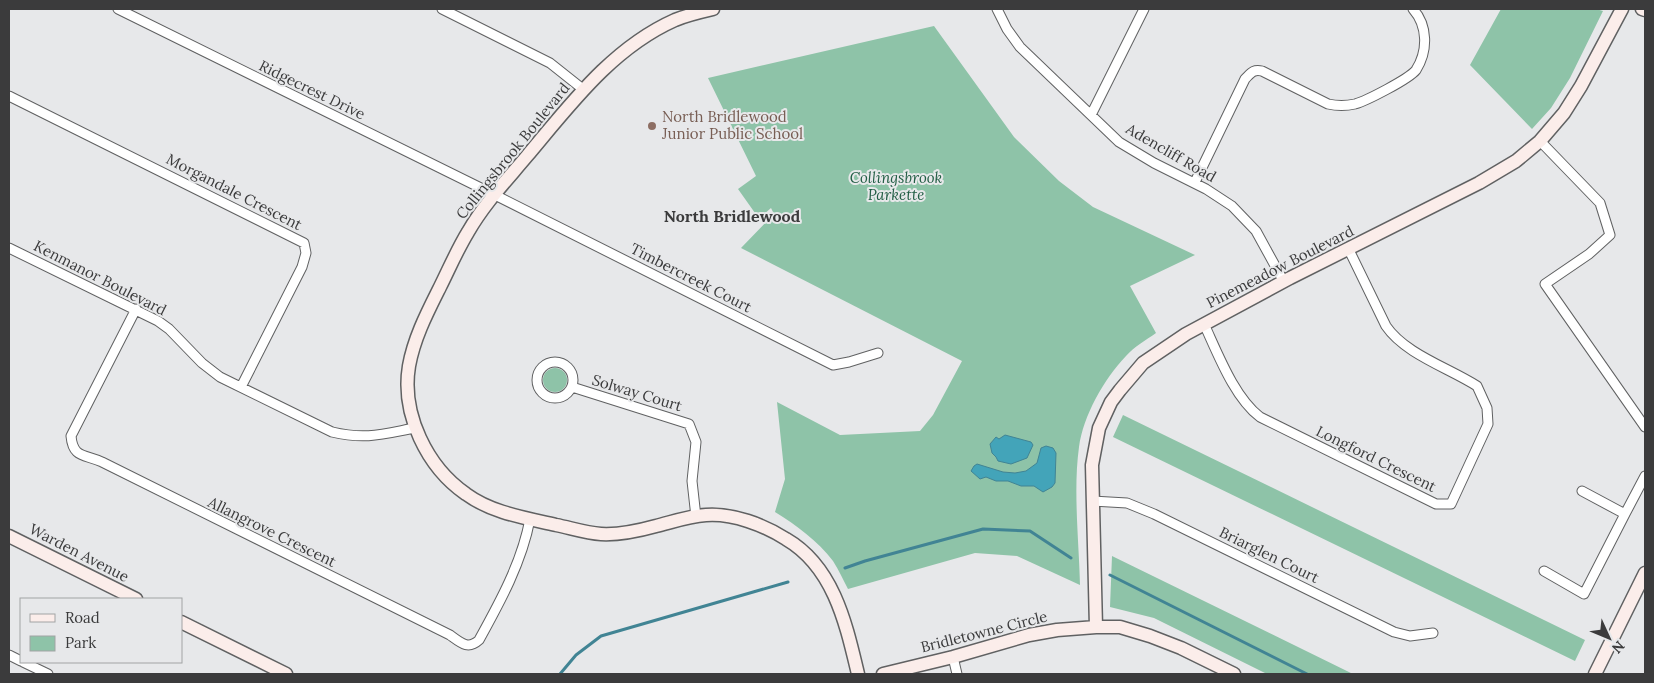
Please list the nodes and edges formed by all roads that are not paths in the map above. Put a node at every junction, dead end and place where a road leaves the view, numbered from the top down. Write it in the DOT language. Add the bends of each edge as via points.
graph roads {
  1 [pos="118,9"];
  2 [pos="442,9"];
  3 [pos="713,9"];
  4 [pos="997,9"];
  5 [pos="1144,9"];
  6 [pos="1413,9"];
  7 [pos="1622,9"];
  8 [pos="1642,9"];
  9 [pos="1645,10"];
  10 [pos="676,14"];
  11 [pos="584,90"];
  12 [pos="9,96"];
  13 [pos="1091,115"];
  14 [pos="1540,141"];
  15 [pos="1195,182"];
  16 [pos="495,195"];
  17 [pos="9,248"];
  18 [pos="1349,250"];
  19 [pos="1284,282"];
  20 [pos="136,309"];
  21 [pos="1204,324"];
  22 [pos="878,353"];
  23 [pos="241,387"];
  24 [pos="572,387"];
  25 [pos="1645,427"];
  26 [pos="415,428"];
  27 [pos="1645,476"];
  28 [pos="1582,491"];
  29 [pos="1092,501"];
  30 [pos="1625,514"];
  31 [pos="696,517"];
  32 [pos="530,518"];
  33 [pos="9,536"];
  34 [pos="1544,571"];
  35 [pos="1645,573"];
  36 [pos="134,598"];
  37 [pos="182,622"];
  38 [pos="1096,627"];
  39 [pos="1434,633"];
  40 [pos="953,657"];
  41 [pos="26,663"];
  42 [pos="48,674"];
  43 [pos="286,674"];
  44 [pos="858,674"];
  45 [pos="883,674"];
  46 [pos="957,674"];
  47 [pos="1234,674"];
  48 [pos="1595,674"];
  1 -- 16 [label="street, Ridgecrest Drive"];
  2 -- 11 [label="street" via="550,63"];
  3 -- 10 [label="street, Collingsbrook Boulevard"];
  4 -- 13 [label="street, Adencliff Road" via="1013,39"];
  5 -- 13 [label="street"];
  6 -- 15 [label="street" via="1422,24 1425,42 1415,71 1397,84 1356,104 1328,104 1262,71 1252,72 1245,79"];
  7 -- 14 [label="street, Pinemeadow Boulevard" via="1573,100"];
  8 -- 9 [label="street"];
  10 -- 11 [label="street, Collingsbrook Boulevard" via="622,52"];
  11 -- 16 [label="street, Collingsbrook Boulevard"];
  12 -- 23 [label="street, Morgandale Crescent" via="304,243 305,260"];
  13 -- 15 [label="street, Adencliff Road" via="1118,142"];
  14 -- 18 [label="street, Pinemeadow Boulevard" via="1516,161 1486,179"];
  14 -- 25 [label="street" via="1600,203 1610,235 1589,254 1545,284"];
  15 -- 19 [label="street, Adencliff Road" via="1226,202 1256,230"];
  16 -- 22 [label="street, Timbercreek Court" via="833,365"];
  16 -- 26 [label="street, Collingsbrook Boulevard" via="467,233 417,334 408,368 408,395"];
  17 -- 20 [label="street, Kenmanor Boulevard"];
  18 -- 19 [label="street, Pinemeadow Boulevard"];
  18 -- 21 [label="street, Longford Crescent" via="1393,336 1477,386 1482,395 1488,424 1450,504 1436,504 1252,411 1236,388"];
  19 -- 21 [label="street, Pinemeadow Boulevard"];
  20 -- 23 [label="street, Kenmanor Boulevard" via="169,328 220,377"];
  20 -- 32 [label="street, Allangrove Crescent" via="71,436 72,447 80,455 102,462 469,646 479,640 513,574"];
  21 -- 29 [label="street, Pinemeadow Boulevard" via="1143,363 1111,402 1094,446"];
  23 -- 26 [label="street, Kenmanor Boulevard" via="332,432 368,437"];
  24 -- 24 [label="street, Solway Court" via="573,375 561,362 548,363 539,371 539,388 547,397 559,398"];
  24 -- 31 [label="street, Solway Court" via="689,424 696,442 692,481"];
  26 -- 32 [label="street, Collingsbrook Boulevard" via="434,463 467,495 503,512"];
  27 -- 30 [label="street"];
  28 -- 30 [label="street"];
  29 -- 38 [label="street, Pinemeadow Boulevard"];
  29 -- 39 [label="street, Briarglen Court" via="1127,503 1154,514 1394,632 1410,636"];
  30 -- 34 [label="street" via="1584,594"];
  31 -- 32 [label="street, Collingsbrook Boulevard" via="643,530 603,534"];
  31 -- 44 [label="street, Collingsbrook Boulevard" via="716,515 752,522 787,539 812,560 825,576 836,599"];
  33 -- 36 [label="street, Warden Avenue"];
  35 -- 48 [label="street"];
  37 -- 43 [label="street"];
  38 -- 40 [label="street, Bridletowne Circle" via="1029,635"];
  38 -- 47 [label="street, Bridletowne Circle" via="1120,627 1150,636"];
  40 -- 45 [label="street, Bridletowne Circle"];
  40 -- 46 [label="street"];
  41 -- 42 [label="street"];
}
